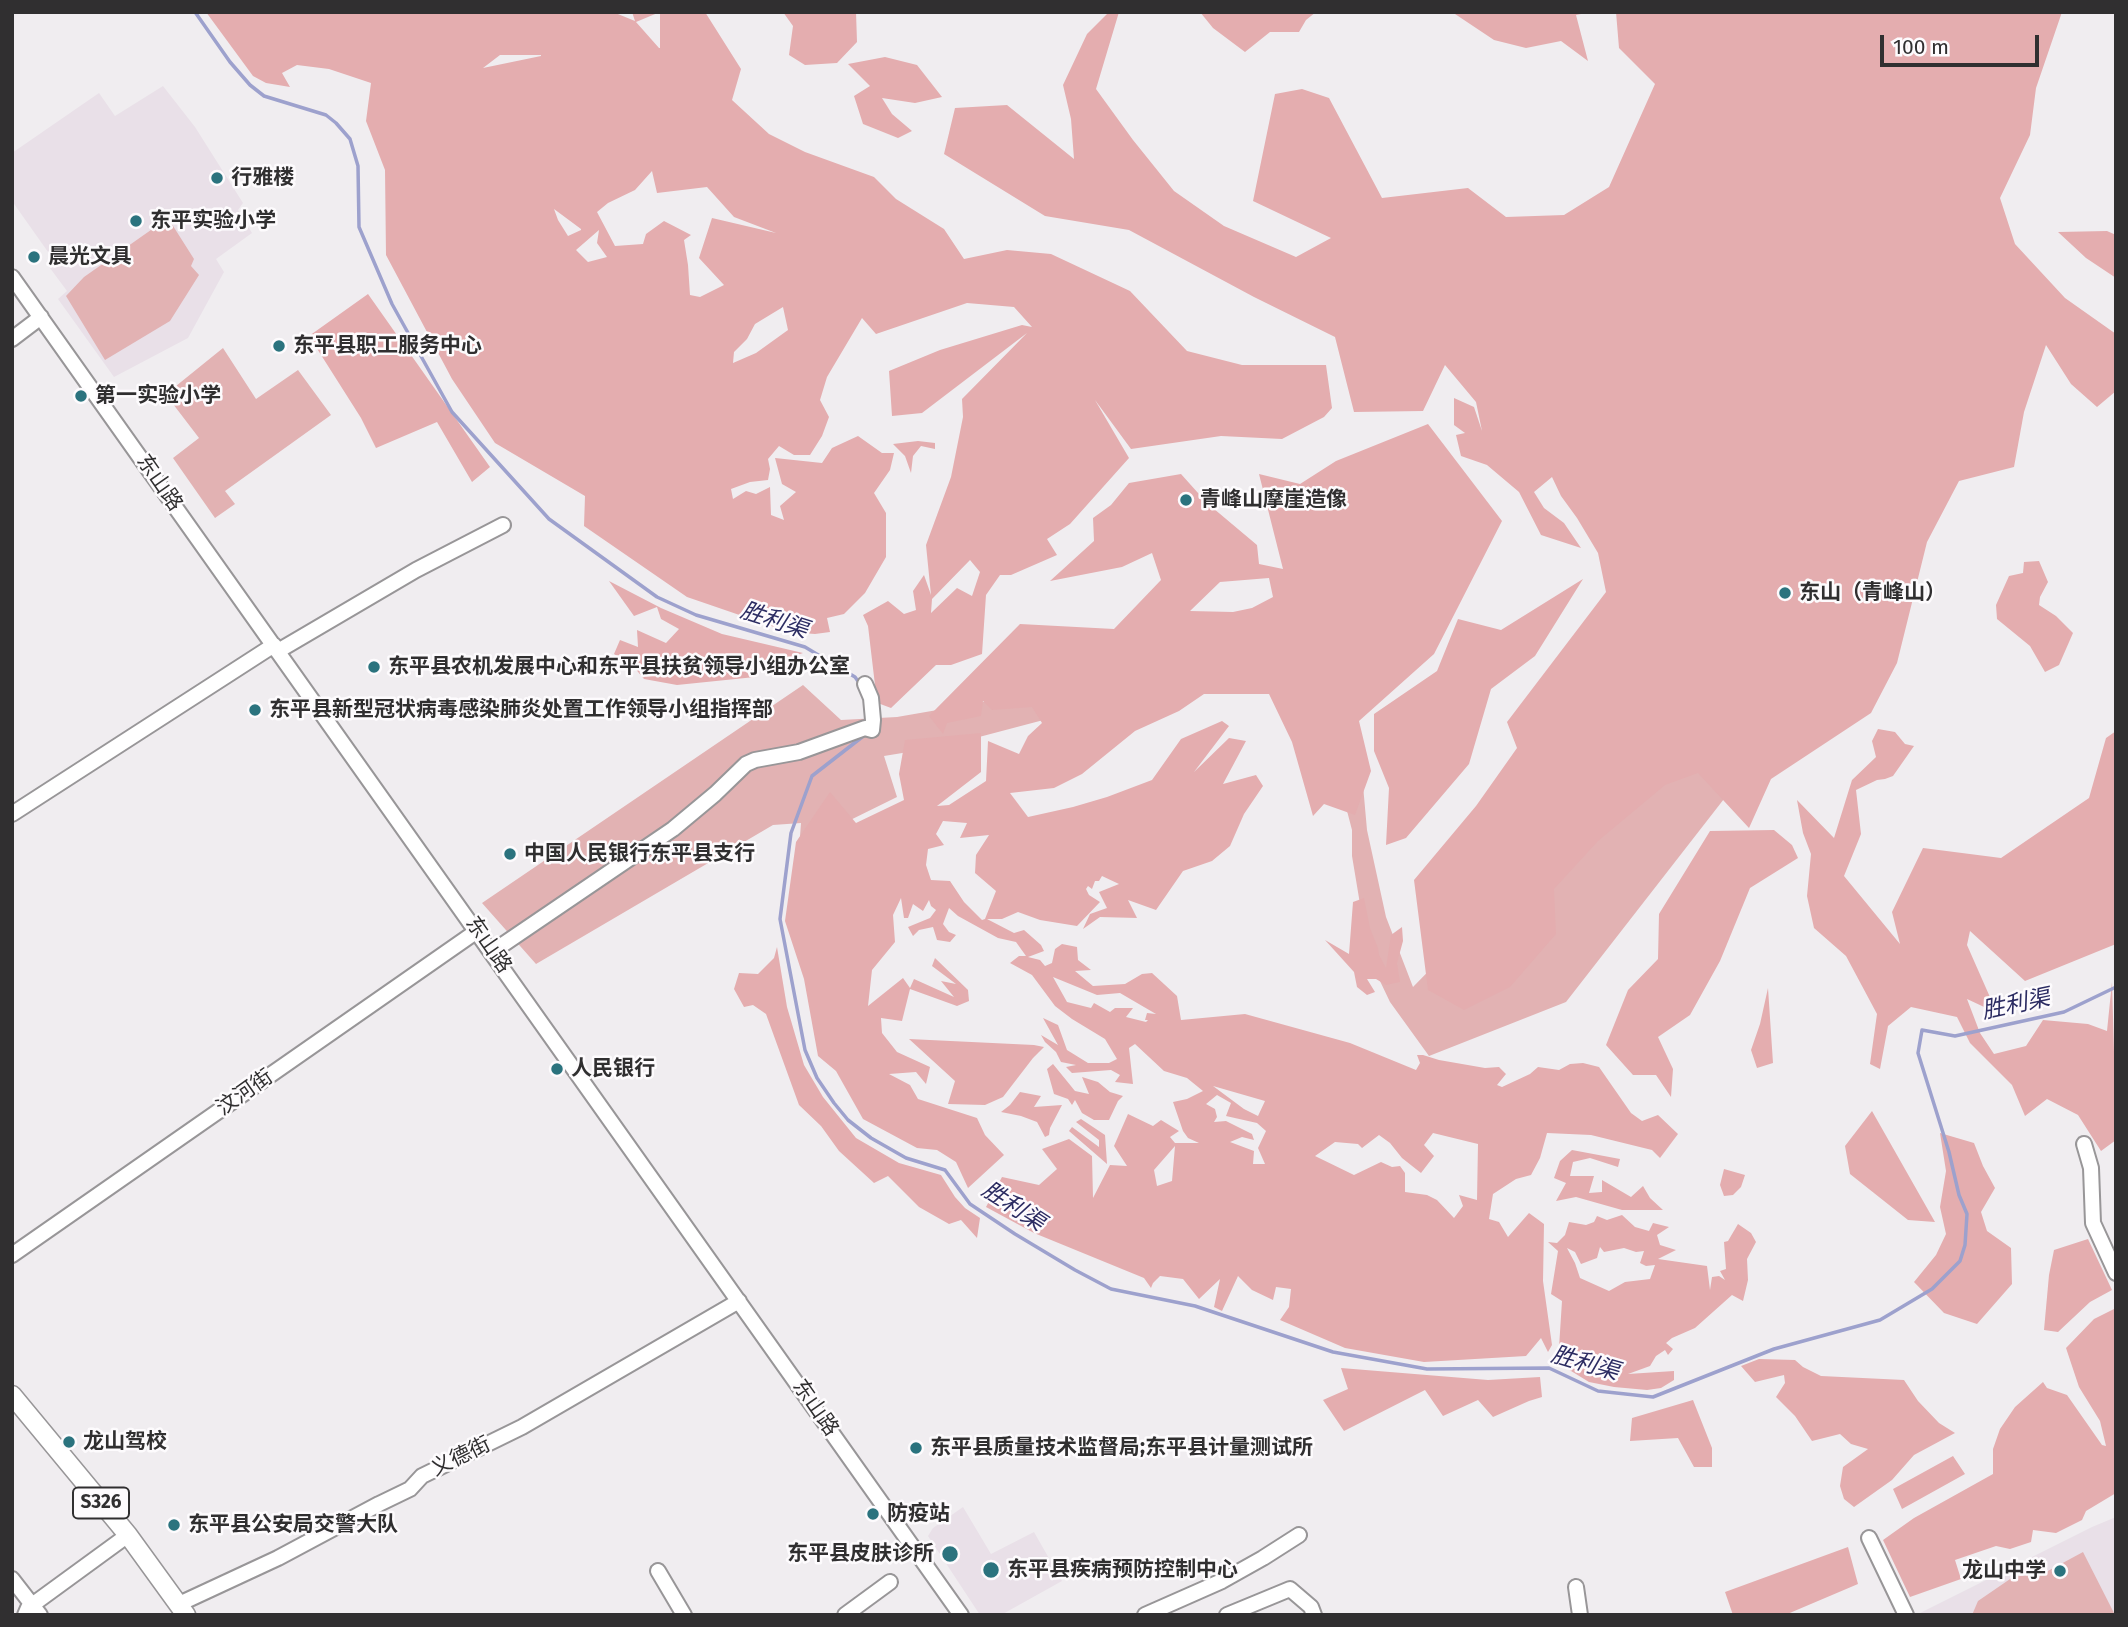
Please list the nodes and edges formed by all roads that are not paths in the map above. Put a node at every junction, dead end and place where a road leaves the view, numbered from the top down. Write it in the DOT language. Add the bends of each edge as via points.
graph roads {
  1 [pos="12,277"];
  2 [pos="41,317"];
  3 [pos="12,339"];
  4 [pos="503,525"];
  5 [pos="276,648"];
  6 [pos="865,684"];
  7 [pos="12,814"];
  8 [pos="477,931"];
  9 [pos="492,952"];
  10 [pos="2084,1144"];
  11 [pos="12,1255"];
  12 [pos="2116,1273"];
  13 [pos="739,1301"];
  14 [pos="12,1395"];
  15 [pos="128,1535"];
  16 [pos="1299,1535"];
  17 [pos="1870,1538"];
  18 [pos="658,1571"];
  19 [pos="12,1579"];
  20 [pos="890,1582"];
  21 [pos="1576,1587"];
  22 [pos="183,1609"];
  23 [pos="33,1611"];
  24 [pos="684,1615"];
  25 [pos="845,1615"];
  26 [pos="961,1615"];
  27 [pos="1144,1615"];
  28 [pos="1227,1615"];
  29 [pos="1314,1615"];
  30 [pos="1580,1615"];
  31 [pos="1906,1615"];
  1 -- 2 [label="street, 东山路"];
  2 -- 3 [label="street"];
  2 -- 5 [label="street, 东山路"];
  4 -- 5 [label="street"];
  5 -- 7 [label="street"];
  5 -- 8 [label="street, 东山路"];
  6 -- 9 [label="street" via="871,698 872,730 865,728 746,764 673,829"];
  8 -- 9 [label="street, 东山路"];
  8 -- 11 [label="street, 汶河街"];
  9 -- 13 [label="street, 东山路"];
  10 -- 12 [label="street" via="2091,1168 2093,1223"];
  13 -- 22 [label="street, 义德街" via="522,1427 422,1476 410,1489"];
  13 -- 26 [label="street, 东山路"];
  14 -- 15 [label="main road, S326"];
  15 -- 22 [label="main road, S326"];
  15 -- 23 [label="street"];
  16 -- 27 [label="street" via="1222,1581"];
  17 -- 31 [label="street"];
  18 -- 24 [label="street"];
  19 -- 23 [label="street"];
  20 -- 25 [label="street"];
  21 -- 30 [label="street"];
  28 -- 29 [label="street" via="1290,1589"];
}
